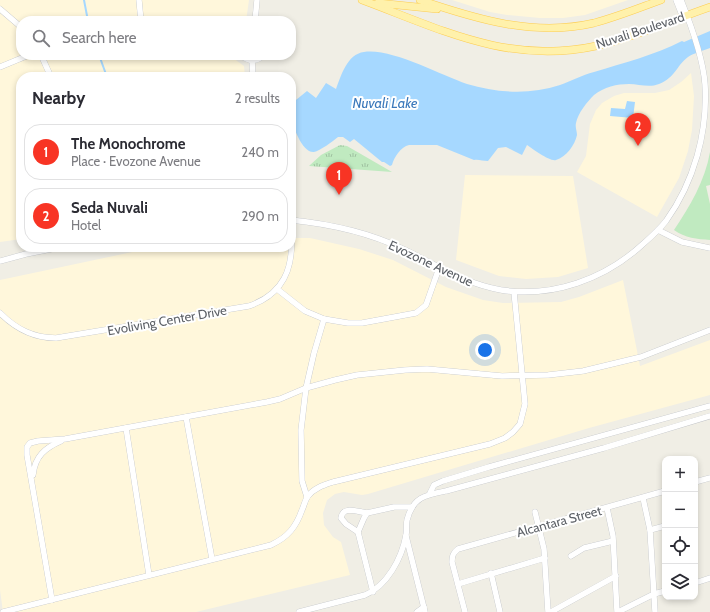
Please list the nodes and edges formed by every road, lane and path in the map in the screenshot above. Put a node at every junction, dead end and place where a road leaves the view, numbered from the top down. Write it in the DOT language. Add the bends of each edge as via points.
graph roads {
  1 [pos="139,0"];
  2 [pos="257,0"];
  3 [pos="420,0"];
  4 [pos="661,0"];
  5 [pos="676,0"];
  6 [pos="682,0"];
  7 [pos="366,1"];
  8 [pos="710,7"];
  9 [pos="0,9"];
  10 [pos="448,10"];
  11 [pos="141,16"];
  12 [pos="255,16"];
  13 [pos="685,16"];
  14 [pos="16,23"];
  15 [pos="17,60"];
  16 [pos="43,60"];
  17 [pos="252,60"];
  18 [pos="710,66"];
  19 [pos="0,67"];
  20 [pos="703,70"];
  21 [pos="49,72"];
  22 [pos="253,72"];
  23 [pos="296,221"];
  24 [pos="658,230"];
  25 [pos="710,248"];
  26 [pos="36,252"];
  27 [pos="292,252"];
  28 [pos="0,261"];
  29 [pos="439,268"];
  30 [pos="277,289"];
  31 [pos="514,292"];
  32 [pos="0,313"];
  33 [pos="324,319"];
  34 [pos="710,330"];
  35 [pos="523,376"];
  36 [pos="306,388"];
  37 [pos="710,406"];
  38 [pos="710,416"];
  39 [pos="186,417"];
  40 [pos="126,428"];
  41 [pos="596,438"];
  42 [pos="65,439"];
  43 [pos="599,449"];
  44 [pos="708,480"];
  45 [pos="698,482"];
  46 [pos="32,484"];
  47 [pos="662,492"];
  48 [pos="430,493"];
  49 [pos="307,497"];
  50 [pos="643,498"];
  51 [pos="412,507"];
  52 [pos="607,508"];
  53 [pos="535,512"];
  54 [pos="367,513"];
  55 [pos="539,526"];
  56 [pos="662,527"];
  57 [pos="650,530"];
  58 [pos="358,532"];
  59 [pos="406,535"];
  60 [pos="613,541"];
  61 [pos="571,556"];
  62 [pos="545,558"];
  63 [pos="212,559"];
  64 [pos="149,574"];
  65 [pos="491,574"];
  66 [pos="616,576"];
  67 [pos="710,578"];
  68 [pos="698,582"];
  69 [pos="458,584"];
  70 [pos="373,592"];
  71 [pos="662,592"];
  72 [pos="654,594"];
  73 [pos="52,600"];
  74 [pos="314,610"];
  75 [pos="425,610"];
  76 [pos="3,612"];
  77 [pos="299,612"];
  78 [pos="416,612"];
  79 [pos="465,612"];
  80 [pos="500,612"];
  81 [pos="549,612"];
  82 [pos="617,612"];
  83 [pos="655,612"];
  1 -- 11 [label="street"];
  2 -- 12 [label="street"];
  3 -- 10 [label="main road, Nuvali Boulevard"];
  4 -- 10 [label="main road, Nuvali Boulevard" via="593,23 553,28 504,25"];
  5 -- 13 [label="street"];
  6 -- 13 [label="street"];
  7 -- 10 [label="main road"];
  7 -- 13 [label="main road, Nuvali Boulevard" via="461,37 507,49 533,51 596,46 644,32"];
  8 -- 13 [label="main road, Nuvali Boulevard"];
  9 -- 14 [label="street"];
  13 -- 20 [label="street, Evozone Avenue"];
  15 -- 19 [label="street"];
  16 -- 21 [label="street"];
  17 -- 22 [label="street"];
  18 -- 20 [label="street"];
  20 -- 24 [label="street, Evozone Avenue" via="704,114 698,154 681,196"];
  23 -- 29 [label="street, Evozone Avenue" via="348,229 382,240"];
  24 -- 25 [label="street" via="682,242"];
  24 -- 31 [label="street, Evozone Avenue" via="629,256 602,274 552,290"];
  26 -- 28 [label="street"];
  27 -- 30 [label="street, Evoliving Center Drive" via="290,265"];
  29 -- 31 [label="street, Evozone Avenue" via="481,285"];
  29 -- 33 [label="street" via="426,305 416,313 348,324"];
  30 -- 32 [label="street, Evoliving Center Drive" via="249,306 63,337 46,338 27,332 11,324"];
  30 -- 33 [label="street" via="305,311"];
  31 -- 35 [label="street"];
  33 -- 36 [label="street"];
  34 -- 35 [label="street" via="616,364 567,374"];
  35 -- 36 [label="street" via="427,369 405,370 357,375"];
  35 -- 49 [label="street" via="523,414 520,424 505,438 490,444 333,482 316,489"];
  36 -- 39 [label="street" via="274,400"];
  36 -- 49 [label="street" via="301,430 302,481"];
  37 -- 41 [label="street"];
  38 -- 43 [label="street"];
  39 -- 40 [label="street"];
  39 -- 63 [label="street"];
  40 -- 42 [label="street"];
  40 -- 64 [label="street"];
  41 -- 43 [label="street"];
  41 -- 48 [label="street" via="443,481 434,485"];
  42 -- 46 [label="street" via="48,446 37,458"];
  42 -- 46 [label="street" via="38,441 30,443 27,447"];
  43 -- 48 [label="street" via="446,491"];
  44 -- 45 [label="street"];
  46 -- 73 [label="street"];
  47 -- 50 [label="street, Alcantara Street"];
  48 -- 51 [label="street"];
  49 -- 63 [label="street" via="298,521 291,532 281,540"];
  50 -- 52 [label="street, Alcantara Street"];
  50 -- 57 [label="street"];
  51 -- 54 [label="street" via="394,507"];
  51 -- 59 [label="street"];
  52 -- 55 [label="street, Alcantara Street"];
  52 -- 60 [label="street"];
  53 -- 55 [label="street"];
  54 -- 58 [label="street"];
  54 -- 58 [label="street" via="347,510 342,515 341,518 346,524"];
  55 -- 62 [label="street"];
  55 -- 69 [label="street, Alcantara Street" via="454,552 452,562"];
  56 -- 57 [label="street"];
  57 -- 72 [label="street"];
  58 -- 70 [label="street"];
  59 -- 70 [label="street" via="392,571 383,584"];
  59 -- 75 [label="street"];
  60 -- 61 [label="street" via="584,548"];
  60 -- 66 [label="street"];
  62 -- 65 [label="street"];
  62 -- 81 [label="street"];
  63 -- 64 [label="street"];
  64 -- 73 [label="street"];
  65 -- 69 [label="street"];
  65 -- 80 [label="street"];
  66 -- 81 [label="street"];
  66 -- 82 [label="street"];
  67 -- 68 [label="street"];
  69 -- 79 [label="street"];
  70 -- 74 [label="street"];
  71 -- 72 [label="street"];
  72 -- 82 [label="street"];
  72 -- 83 [label="street"];
  73 -- 76 [label="street"];
  74 -- 77 [label="street"];
  75 -- 78 [label="street"];
}
